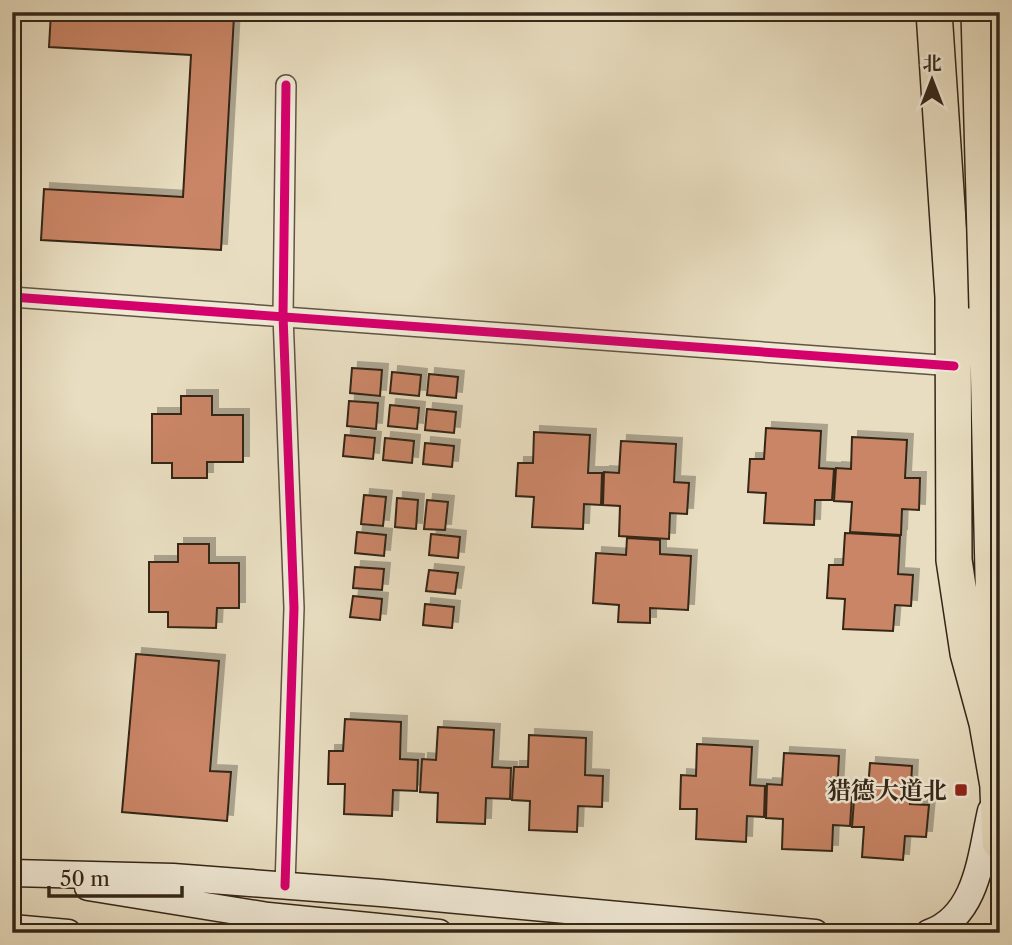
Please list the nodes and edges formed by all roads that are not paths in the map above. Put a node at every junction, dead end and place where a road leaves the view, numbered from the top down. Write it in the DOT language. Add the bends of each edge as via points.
graph roads {
  1 [pos="934,12"];
  2 [pos="979,12"];
  3 [pos="1000,44"];
  4 [pos="939,81"];
  5 [pos="286,85"];
  6 [pos="12,297"];
  7 [pos="282,315"];
  8 [pos="954,366"];
  9 [pos="998,786"];
  10 [pos="1000,842"];
  11 [pos="13,874"];
  12 [pos="285,886"];
  13 [pos="12,928"];
  14 [pos="25,933"];
  15 [pos="68,933"];
  16 [pos="439,933"];
  17 [pos="815,933"];
  18 [pos="929,933"];
  1 -- 4 [label="highway"];
  2 -- 9 [label="highway, bridge"];
  3 -- 4 [label="highway" via="969,52 948,67"];
  4 -- 8 [label="highway"];
  5 -- 7 [label="street"];
  6 -- 7 [label="street"];
  7 -- 8 [label="street"];
  7 -- 12 [label="street" via="294,607"];
  8 -- 9 [label="highway" via="954,560 968,653"];
  9 -- 10 [label="highway"];
  9 -- 18 [label="main road" via="973,889 952,919"];
  11 -- 12 [label="main road" via="173,877"];
  11 -- 16 [label="main road" via="222,910"];
  12 -- 17 [label="main road"];
  13 -- 14 [label="main road"];
  13 -- 15 [label="main road"];
}
